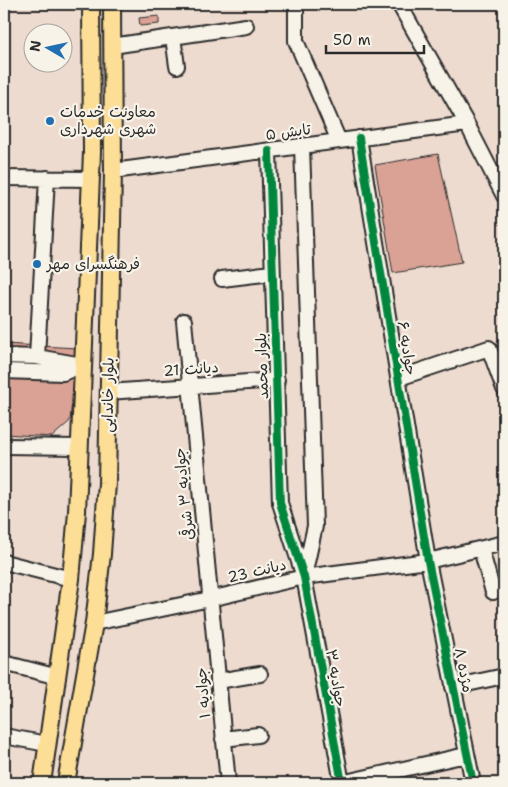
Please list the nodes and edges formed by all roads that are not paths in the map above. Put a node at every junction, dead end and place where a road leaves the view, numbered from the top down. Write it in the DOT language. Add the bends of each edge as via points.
graph roads {
  1 [pos="91,4"];
  2 [pos="112,4"];
  3 [pos="296,4"];
  4 [pos="399,4"];
  5 [pos="246,26"];
  6 [pos="173,37"];
  7 [pos="112,46"];
  8 [pos="177,66"];
  9 [pos="467,124"];
  10 [pos="358,138"];
  11 [pos="339,141"];
  12 [pos="302,146"];
  13 [pos="269,150"];
  14 [pos="113,171"];
  15 [pos="4,178"];
  16 [pos="47,178"];
  17 [pos="91,179"];
  18 [pos="504,196"];
  19 [pos="272,273"];
  20 [pos="222,279"];
  21 [pos="184,321"];
  22 [pos="4,356"];
  23 [pos="37,357"];
  24 [pos="83,365"];
  25 [pos="4,371"];
  26 [pos="398,378"];
  27 [pos="277,380"];
  28 [pos="189,386"];
  29 [pos="504,390"];
  30 [pos="108,392"];
  31 [pos="4,446"];
  32 [pos="79,447"];
  33 [pos="504,543"];
  34 [pos="480,548"];
  35 [pos="428,561"];
  36 [pos="4,562"];
  37 [pos="304,577"];
  38 [pos="71,579"];
  39 [pos="493,592"];
  40 [pos="210,599"];
  41 [pos="94,623"];
  42 [pos="4,663"];
  43 [pos="260,674"];
  44 [pos="504,676"];
  45 [pos="58,677"];
  46 [pos="218,681"];
  47 [pos="453,687"];
  48 [pos="258,735"];
  49 [pos="4,736"];
  50 [pos="223,739"];
  51 [pos="47,744"];
  52 [pos="466,755"];
  53 [pos="42,783"];
  54 [pos="66,783"];
  55 [pos="228,783"];
  56 [pos="341,783"];
  57 [pos="473,783"];
  1 -- 17 [label="main road, بلوار خاندایی"];
  2 -- 7 [label="main road, بلوار خاندایی"];
  3 -- 11 [label="street" via="296,41"];
  4 -- 9 [label="street"];
  5 -- 6 [label="street"];
  6 -- 7 [label="street"];
  6 -- 8 [label="street"];
  7 -- 14 [label="main road, بلوار خاندایی"];
  9 -- 10 [label="street, تابش ۵"];
  9 -- 18 [label="street"];
  10 -- 11 [label="street, تابش ۵"];
  10 -- 26 [label="street, جوادیه ۶"];
  11 -- 12 [label="street, تابش ۵"];
  12 -- 13 [label="street, تابش ۵"];
  12 -- 37 [label="street" via="315,526"];
  13 -- 14 [label="street, تابش ۵"];
  13 -- 19 [label="street, بلوار محمد"];
  14 -- 30 [label="main road, بلوار خاندایی"];
  15 -- 16 [label="street"];
  16 -- 17 [label="street"];
  16 -- 23 [label="street"];
  17 -- 24 [label="main road, بلوار خاندایی"];
  19 -- 20 [label="street"];
  19 -- 27 [label="street, بلوار محمد"];
  21 -- 28 [label="street, جوادیه ۳ شرقی"];
  22 -- 23 [label="street"];
  23 -- 24 [label="street"];
  24 -- 25 [label="street" via="63,373"];
  24 -- 32 [label="main road, بلوار خاندایی"];
  26 -- 29 [label="street" via="488,348"];
  26 -- 35 [label="street, جوادیه ۶"];
  27 -- 28 [label="street, دیانت 21"];
  27 -- 37 [label="street, بلوار محمد" via="280,503"];
  28 -- 30 [label="street, دیانت 21"];
  28 -- 40 [label="street, جوادیه ۳ شرقی"];
  30 -- 41 [label="main road, بلوار خاندایی" via="107,483"];
  31 -- 32 [label="street"];
  32 -- 38 [label="main road, بلوار خاندایی"];
  33 -- 34 [label="street, دیانت 23"];
  34 -- 35 [label="street, دیانت 23"];
  34 -- 39 [label="street"];
  35 -- 37 [label="street, دیانت 23"];
  35 -- 47 [label="street, مژده ۸"];
  36 -- 38 [label="street"];
  37 -- 40 [label="street, دیانت 23"];
  37 -- 56 [label="street, جوادیه ۳"];
  38 -- 45 [label="main road, بلوار خاندایی"];
  40 -- 41 [label="street, دیانت 23"];
  40 -- 46 [label="street, جوادیه ۱"];
  41 -- 54 [label="main road, بلوار خاندایی"];
  42 -- 45 [label="street"];
  43 -- 46 [label="street"];
  44 -- 47 [label="street"];
  45 -- 51 [label="main road, بلوار خاندایی"];
  46 -- 50 [label="street, جوادیه ۱"];
  47 -- 52 [label="street, مژده ۸"];
  48 -- 50 [label="street"];
  49 -- 51 [label="street"];
  50 -- 55 [label="street, جوادیه ۱"];
  51 -- 53 [label="main road, بلوار خاندایی"];
  52 -- 56 [label="street"];
  52 -- 57 [label="street, مژده ۸"];
}
